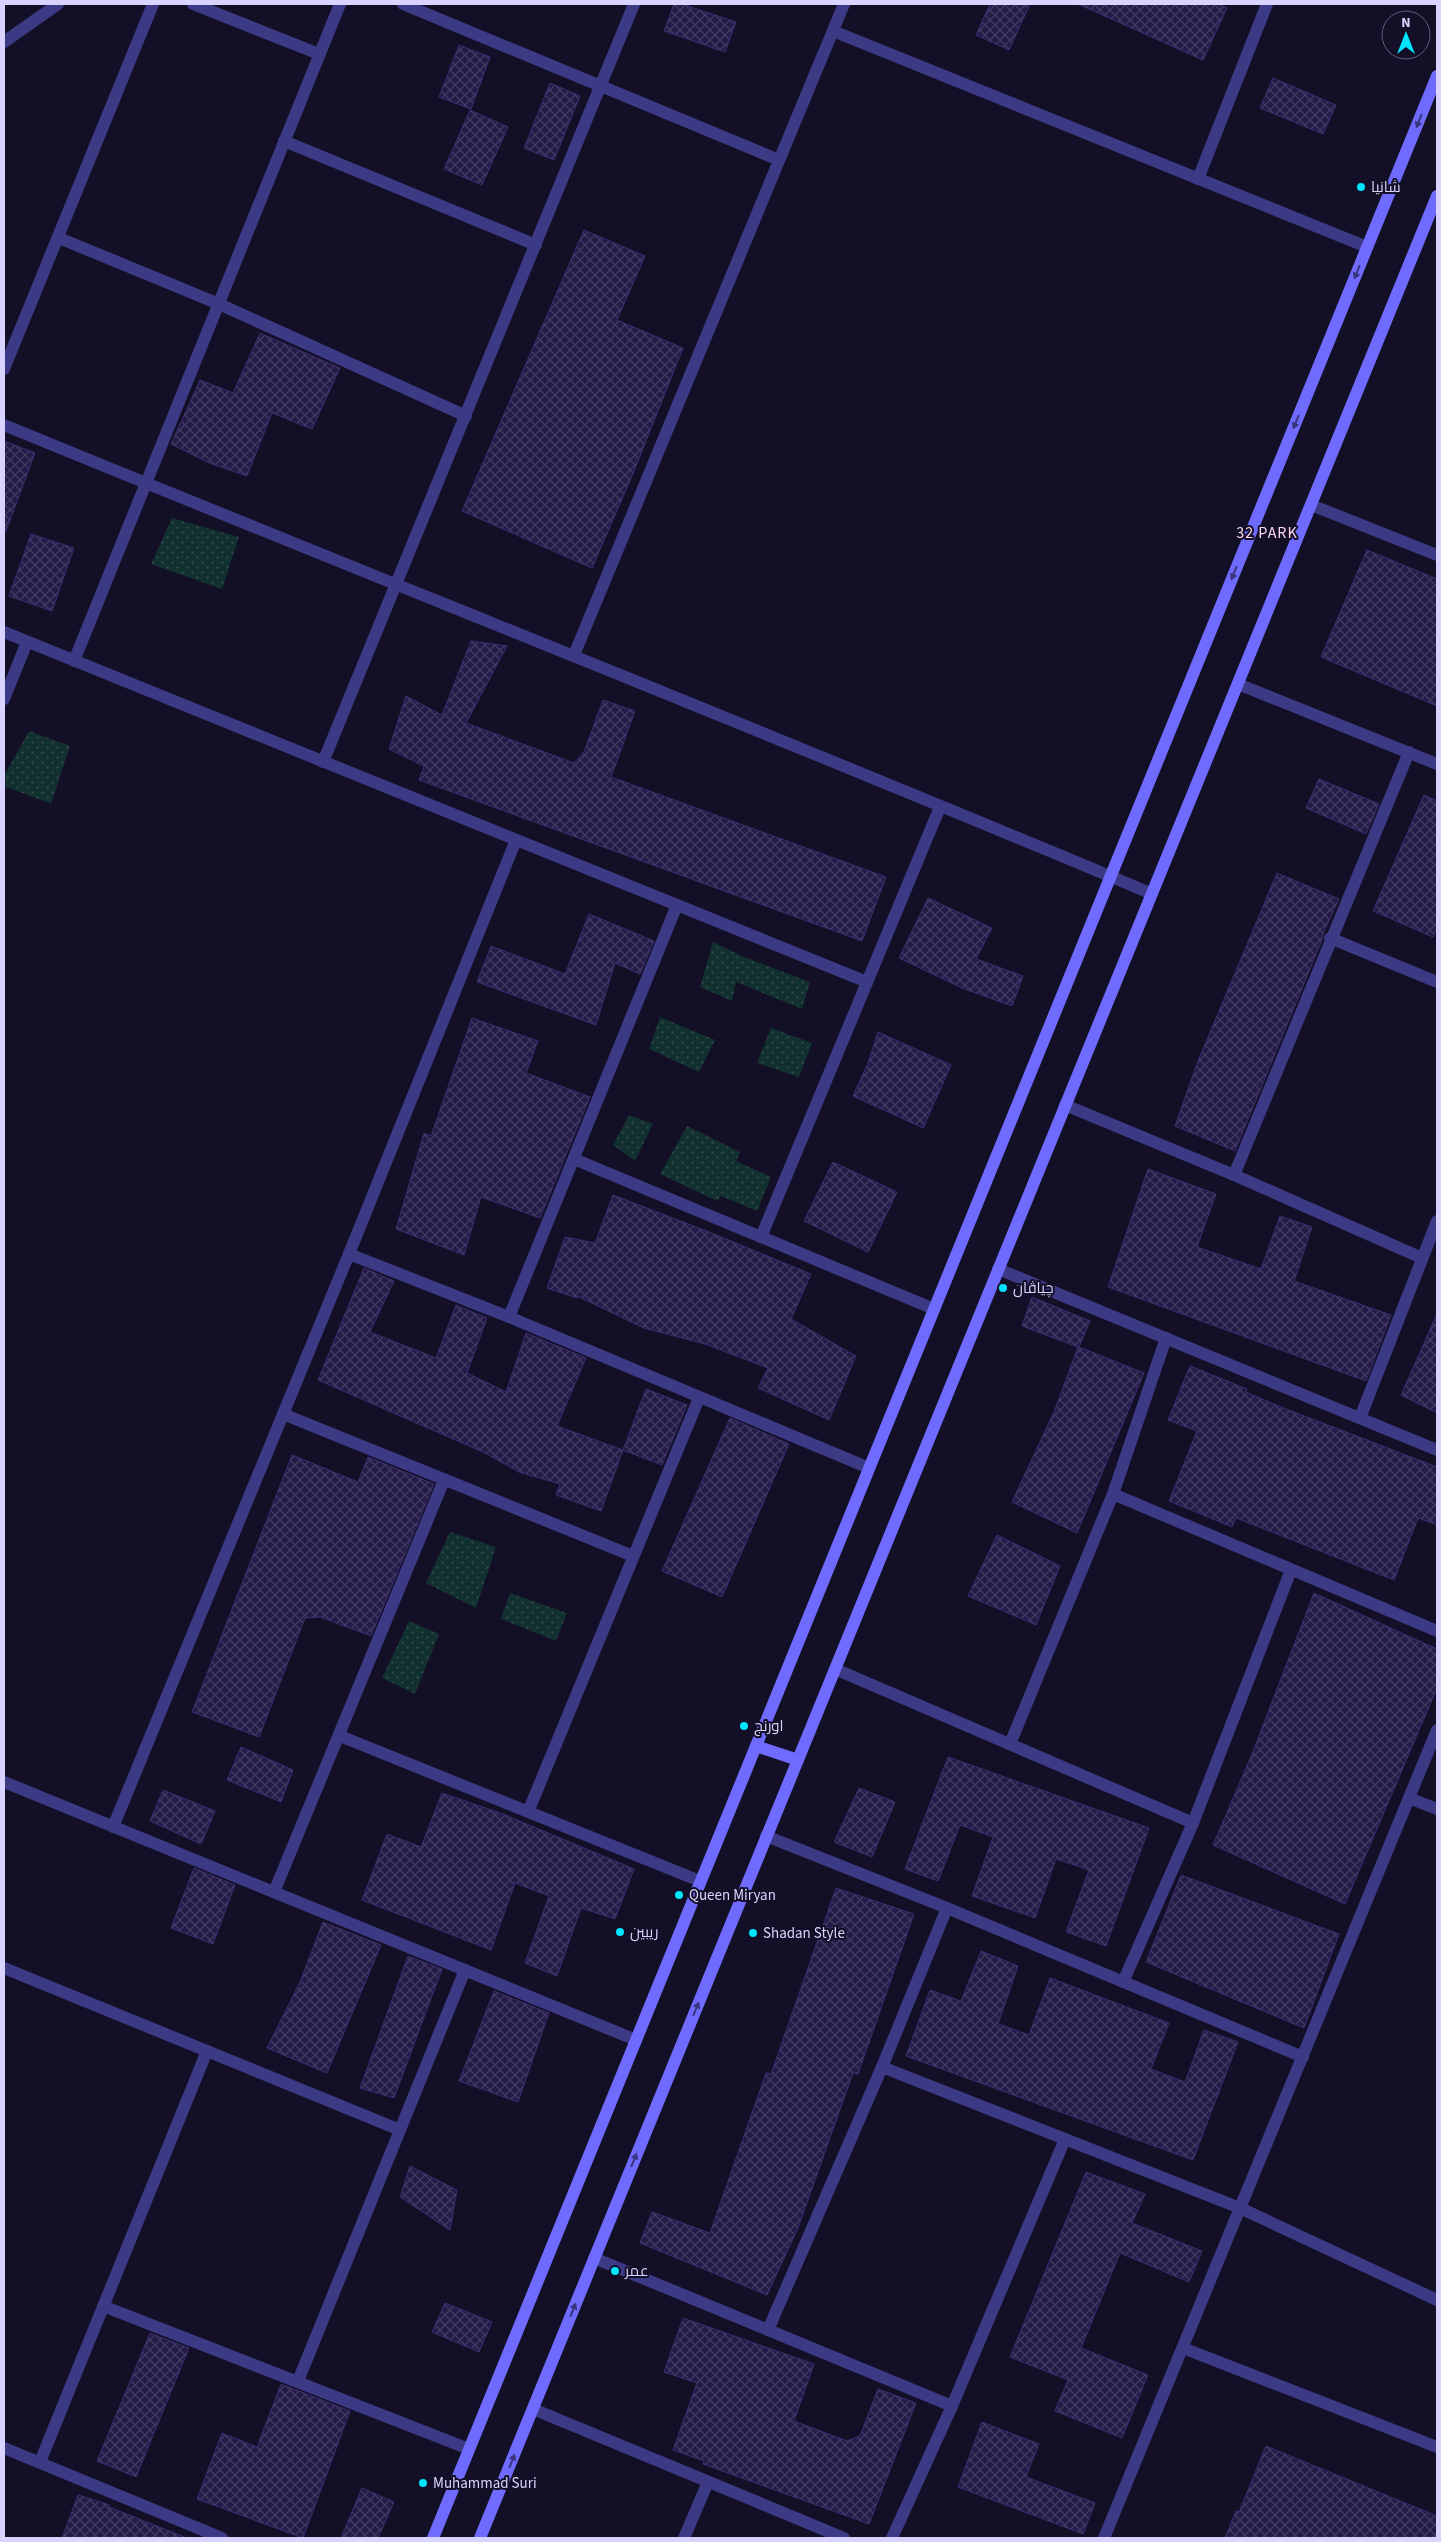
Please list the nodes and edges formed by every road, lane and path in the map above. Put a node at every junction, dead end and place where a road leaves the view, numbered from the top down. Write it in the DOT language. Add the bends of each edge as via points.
graph roads {
  1 [pos="58,4"];
  2 [pos="153,4"];
  3 [pos="193,4"];
  4 [pos="340,4"];
  5 [pos="403,4"];
  6 [pos="634,4"];
  7 [pos="844,4"];
  8 [pos="1267,4"];
  9 [pos="833,31"];
  10 [pos="4,42"];
  11 [pos="320,54"];
  12 [pos="1437,76"];
  13 [pos="601,86"];
  14 [pos="1433,99"];
  15 [pos="284,141"];
  16 [pos="779,160"];
  17 [pos="1198,179"];
  18 [pos="1437,196"];
  19 [pos="59,238"];
  20 [pos="536,245"];
  21 [pos="1367,247"];
  22 [pos="219,304"];
  23 [pos="4,369"];
  24 [pos="466,416"];
  25 [pos="4,425"];
  26 [pos="144,482"];
  27 [pos="1311,505"];
  28 [pos="1437,555"];
  29 [pos="396,586"];
  30 [pos="4,632"];
  31 [pos="28,642"];
  32 [pos="574,655"];
  33 [pos="74,660"];
  34 [pos="1238,684"];
  35 [pos="4,699"];
  36 [pos="1409,752"];
  37 [pos="324,762"];
  38 [pos="1437,764"];
  39 [pos="940,806"];
  40 [pos="516,840"];
  41 [pos="1110,877"];
  42 [pos="1152,894"];
  43 [pos="677,905"];
  44 [pos="1330,938"];
  45 [pos="867,982"];
  46 [pos="1437,982"];
  47 [pos="1065,1105"];
  48 [pos="574,1159"];
  49 [pos="1234,1175"];
  50 [pos="1437,1221"];
  51 [pos="761,1237"];
  52 [pos="349,1254"];
  53 [pos="1422,1258"];
  54 [pos="998,1269"];
  55 [pos="934,1309"];
  56 [pos="509,1317"];
  57 [pos="1166,1338"];
  58 [pos="699,1398"];
  59 [pos="283,1414"];
  60 [pos="1360,1418"];
  61 [pos="1437,1450"];
  62 [pos="869,1468"];
  63 [pos="444,1480"];
  64 [pos="1113,1494"];
  65 [pos="633,1556"];
  66 [pos="1291,1570"];
  67 [pos="1437,1631"];
  68 [pos="835,1668"];
  69 [pos="1437,1730"];
  70 [pos="340,1736"];
  71 [pos="1010,1744"];
  72 [pos="756,1746"];
  73 [pos="798,1760"];
  74 [pos="4,1782"];
  75 [pos="1409,1798"];
  76 [pos="1437,1809"];
  77 [pos="528,1812"];
  78 [pos="1193,1823"];
  79 [pos="113,1827"];
  80 [pos="766,1836"];
  81 [pos="700,1881"];
  82 [pos="274,1892"];
  83 [pos="947,1908"];
  84 [pos="4,1968"];
  85 [pos="465,1970"];
  86 [pos="1123,1982"];
  87 [pos="636,2040"];
  88 [pos="207,2051"];
  89 [pos="1303,2057"];
  90 [pos="882,2067"];
  91 [pos="400,2130"];
  92 [pos="1065,2139"];
  93 [pos="1240,2208"];
  94 [pos="594,2258"];
  95 [pos="1437,2300"];
  96 [pos="103,2306"];
  97 [pos="768,2330"];
  98 [pos="1183,2348"];
  99 [pos="298,2381"];
  100 [pos="952,2406"];
  101 [pos="533,2409"];
  102 [pos="1437,2447"];
  103 [pos="4,2448"];
  104 [pos="469,2449"];
  105 [pos="40,2462"];
  106 [pos="708,2482"];
  107 [pos="222,2538"];
  108 [pos="433,2538"];
  109 [pos="480,2538"];
  110 [pos="684,2538"];
  111 [pos="844,2538"];
  112 [pos="892,2538"];
  113 [pos="1104,2538"];
  1 -- 10 [label="street"];
  2 -- 19 [label="street"];
  3 -- 11 [label="street"];
  4 -- 11 [label="street"];
  5 -- 13 [label="street"];
  6 -- 13 [label="street"];
  7 -- 9 [label="street"];
  8 -- 17 [label="street"];
  9 -- 16 [label="street"];
  9 -- 17 [label="street"];
  11 -- 15 [label="street"];
  12 -- 14 [label="street"];
  13 -- 16 [label="street"];
  13 -- 20 [label="street"];
  14 -- 21 [label="street, one-way"];
  15 -- 20 [label="street"];
  15 -- 22 [label="street"];
  16 -- 32 [label="street"];
  17 -- 21 [label="street"];
  18 -- 27 [label="street"];
  19 -- 22 [label="street"];
  19 -- 23 [label="street"];
  20 -- 24 [label="street"];
  21 -- 41 [label="street, one-way"];
  22 -- 24 [label="street"];
  22 -- 26 [label="street"];
  24 -- 29 [label="street"];
  25 -- 26 [label="street"];
  26 -- 29 [label="street"];
  26 -- 33 [label="street"];
  27 -- 28 [label="street"];
  27 -- 34 [label="street"];
  29 -- 32 [label="street"];
  29 -- 37 [label="street"];
  30 -- 31 [label="street"];
  31 -- 33 [label="street"];
  31 -- 35 [label="street"];
  32 -- 39 [label="street"];
  33 -- 37 [label="street"];
  34 -- 36 [label="street"];
  34 -- 42 [label="street"];
  36 -- 38 [label="street"];
  36 -- 44 [label="street"];
  37 -- 40 [label="street"];
  39 -- 41 [label="street"];
  39 -- 45 [label="street"];
  40 -- 43 [label="street"];
  40 -- 52 [label="street"];
  41 -- 42 [label="street"];
  41 -- 55 [label="street"];
  42 -- 47 [label="street"];
  43 -- 45 [label="street"];
  43 -- 48 [label="street"];
  44 -- 46 [label="street"];
  44 -- 49 [label="street"];
  45 -- 51 [label="street"];
  47 -- 49 [label="street"];
  47 -- 54 [label="street"];
  48 -- 51 [label="street"];
  48 -- 56 [label="street"];
  49 -- 53 [label="street"];
  50 -- 53 [label="street"];
  51 -- 55 [label="street"];
  52 -- 56 [label="street"];
  52 -- 59 [label="street"];
  53 -- 60 [label="street"];
  54 -- 57 [label="street"];
  54 -- 68 [label="street"];
  55 -- 62 [label="street"];
  56 -- 58 [label="street"];
  57 -- 60 [label="street"];
  57 -- 64 [label="street"];
  58 -- 62 [label="street"];
  58 -- 65 [label="street"];
  59 -- 63 [label="street"];
  59 -- 79 [label="street"];
  60 -- 61 [label="street"];
  62 -- 72 [label="street"];
  63 -- 65 [label="street"];
  63 -- 70 [label="street"];
  64 -- 66 [label="street"];
  64 -- 71 [label="street"];
  65 -- 77 [label="street"];
  66 -- 67 [label="street"];
  66 -- 78 [label="street"];
  68 -- 71 [label="street"];
  68 -- 73 [label="street"];
  69 -- 75 [label="street"];
  70 -- 77 [label="street"];
  70 -- 82 [label="street"];
  71 -- 78 [label="street"];
  72 -- 73 [label="street"];
  72 -- 81 [label="street"];
  73 -- 80 [label="street"];
  74 -- 79 [label="street"];
  75 -- 76 [label="street"];
  75 -- 89 [label="street"];
  77 -- 81 [label="street"];
  78 -- 86 [label="street"];
  79 -- 82 [label="street"];
  80 -- 83 [label="street"];
  94 -- 80 [label="street, one-way"];
  81 -- 87 [label="street"];
  82 -- 85 [label="street"];
  83 -- 86 [label="street"];
  83 -- 90 [label="street"];
  84 -- 88 [label="street"];
  85 -- 87 [label="street"];
  85 -- 91 [label="street"];
  86 -- 89 [label="street"];
  87 -- 104 [label="street"];
  88 -- 91 [label="street"];
  88 -- 96 [label="street"];
  89 -- 93 [label="street"];
  90 -- 92 [label="street"];
  90 -- 97 [label="street"];
  91 -- 99 [label="street"];
  92 -- 93 [label="street"];
  92 -- 100 [label="street"];
  93 -- 95 [label="street"];
  93 -- 98 [label="street"];
  94 -- 97 [label="street"];
  101 -- 94 [label="street, one-way"];
  96 -- 99 [label="street"];
  96 -- 105 [label="street"];
  97 -- 100 [label="street"];
  98 -- 102 [label="street"];
  98 -- 113 [label="street"];
  99 -- 104 [label="street"];
  100 -- 112 [label="street"];
  101 -- 106 [label="street"];
  109 -- 101 [label="street, one-way"];
  103 -- 105 [label="street"];
  104 -- 108 [label="street"];
  105 -- 107 [label="street"];
  106 -- 110 [label="street"];
  106 -- 111 [label="street"];
}
